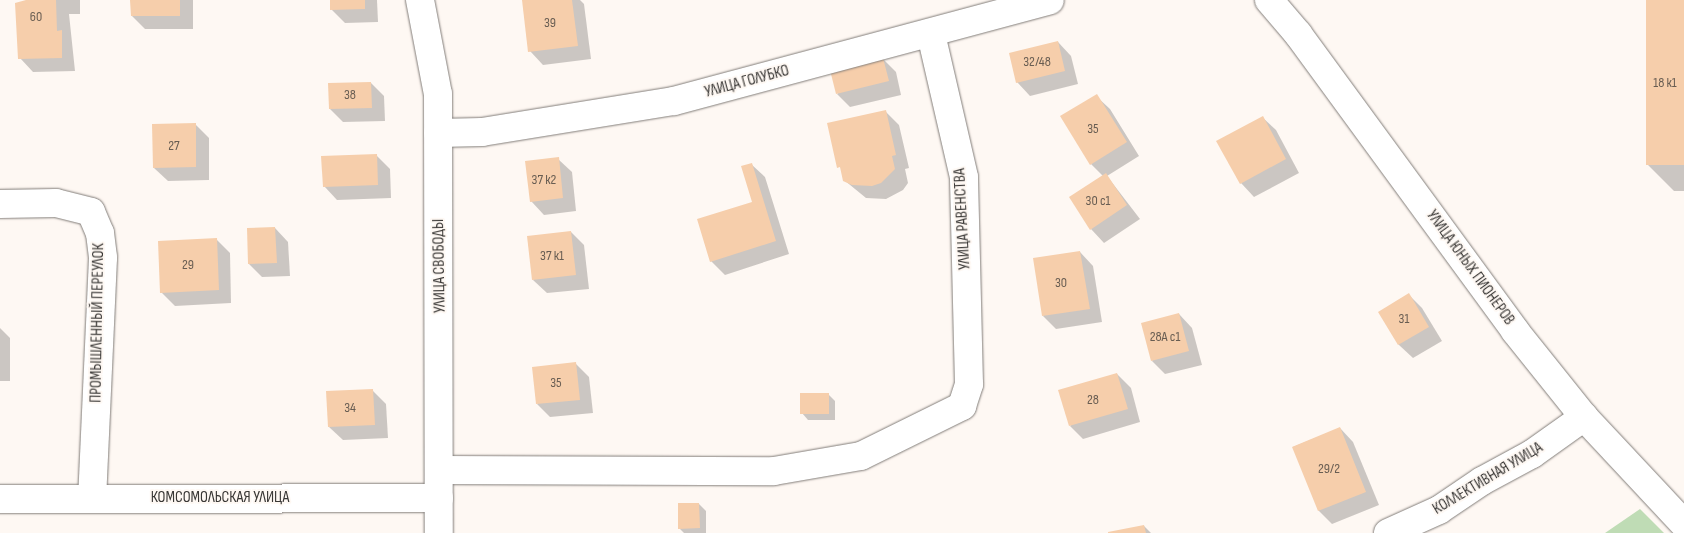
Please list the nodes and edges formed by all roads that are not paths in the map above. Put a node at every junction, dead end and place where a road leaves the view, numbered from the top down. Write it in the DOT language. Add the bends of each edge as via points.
graph roads {
  1 [pos="420,0"];
  2 [pos="1050,0"];
  3 [pos="1269,0"];
  4 [pos="931,34"];
  5 [pos="438,133"];
  6 [pos="0,204"];
  7 [pos="1584,418"];
  8 [pos="439,470"];
  9 [pos="0,498"];
  10 [pos="92,498"];
  11 [pos="439,498"];
  12 [pos="1684,524"];
  13 [pos="439,533"];
  14 [pos="1388,533"];
  1 -- 5 [label="street, УЛИЦА СВОБОДЫ" via="438,94"];
  2 -- 4 [label="street, УЛИЦА ГОЛУБКО"];
  3 -- 7 [label="street, УЛИЦА ЮНЫХ ПИОНЕРОВ" via="1298,34 1515,330"];
  4 -- 5 [label="street, УЛИЦА ГОЛУБКО" via="674,101 482,132"];
  4 -- 8 [label="street, УЛИЦА РАВЕНСТВА" via="964,178 969,384 962,406 861,456 774,470"];
  5 -- 8 [label="street, УЛИЦА СВОБОДЫ"];
  6 -- 10 [label="street, ПРОМЫШЛЕННЫЙ ПЕРЕУЛОК" via="56,203 91,212 100,234 103,258"];
  7 -- 12 [label="street, УЛИЦА ЮНЫХ ПИОНЕРОВ"];
  7 -- 14 [label="street, КОЛЛЕКТИВНАЯ УЛИЦА" via="1532,454 1482,481 1439,510"];
  8 -- 11 [label="street, УЛИЦА СВОБОДЫ"];
  9 -- 10 [label="street, КОМСОМОЛЬСКАЯ УЛИЦА"];
  10 -- 11 [label="street, КОМСОМОЛЬСКАЯ УЛИЦА"];
  11 -- 13 [label="street, УЛИЦА СВОБОДЫ"];
}
